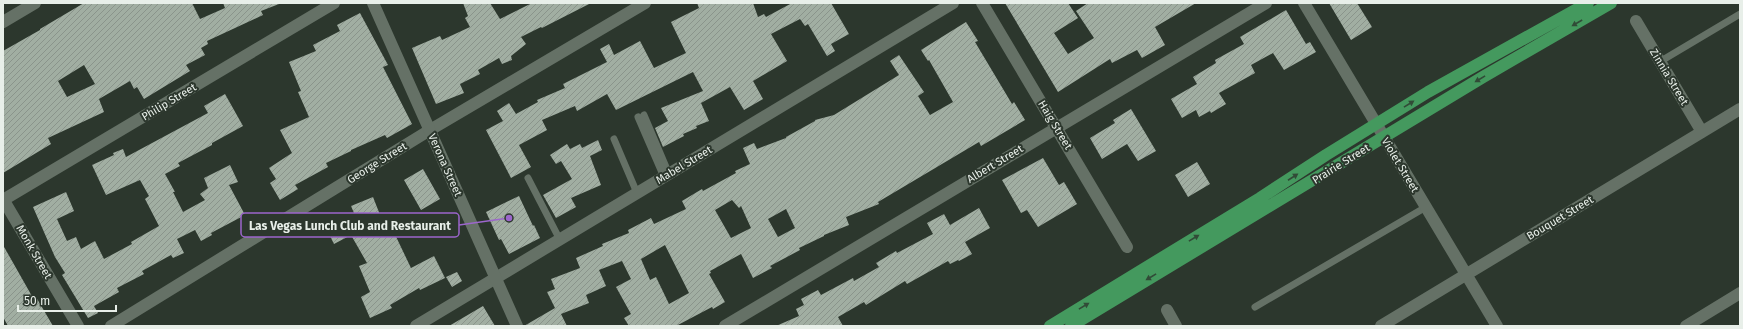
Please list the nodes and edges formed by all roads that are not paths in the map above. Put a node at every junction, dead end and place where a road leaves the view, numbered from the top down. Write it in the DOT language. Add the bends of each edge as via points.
graph roads {
  1 [pos="35,3"];
  2 [pos="334,3"];
  3 [pos="373,3"];
  4 [pos="645,3"];
  5 [pos="953,3"];
  6 [pos="982,3"];
  7 [pos="1266,3"];
  8 [pos="1304,3"];
  9 [pos="1588,3"];
  10 [pos="1611,3"];
  11 [pos="1740,14"];
  12 [pos="1636,21"];
  13 [pos="3,22"];
  14 [pos="1661,62"];
  15 [pos="1740,109"];
  16 [pos="641,116"];
  17 [pos="1376,124"];
  18 [pos="1057,128"];
  19 [pos="430,130"];
  20 [pos="1702,132"];
  21 [pos="1384,137"];
  22 [pos="614,139"];
  23 [pos="666,176"];
  24 [pos="528,178"];
  25 [pos="637,193"];
  26 [pos="3,200"];
  27 [pos="1426,207"];
  28 [pos="560,240"];
  29 [pos="1127,247"];
  30 [pos="1466,274"];
  31 [pos="496,278"];
  32 [pos="1740,293"];
  33 [pos="1255,307"];
  34 [pos="1167,310"];
  35 [pos="78,326"];
  36 [pos="111,326"];
  37 [pos="416,326"];
  38 [pos="517,326"];
  39 [pos="725,326"];
  40 [pos="1050,326"];
  41 [pos="1071,326"];
  42 [pos="1176,326"];
  43 [pos="1380,326"];
  44 [pos="1497,326"];
  45 [pos="1686,326"];
  1 -- 13 [label="street"];
  2 -- 26 [label="street, Philip Street"];
  3 -- 19 [label="street, Verona Street"];
  4 -- 19 [label="street, George Street"];
  5 -- 23 [label="street, Mabel Street"];
  6 -- 18 [label="street, Haig Street"];
  7 -- 18 [label="street, Albert Street"];
  8 -- 17 [label="street, Violet Street"];
  17 -- 9 [label="main road, Prairie Street, one-way" via="1428,92"];
  10 -- 21 [label="main road, Prairie Street, one-way"];
  11 -- 14 [label="lane"];
  12 -- 14 [label="street, Zinnia Street"];
  14 -- 20 [label="street, Zinnia Street"];
  15 -- 20 [label="street, Bouquet Street"];
  16 -- 23 [label="lane"];
  17 -- 21 [label="street, Violet Street"];
  40 -- 17 [label="main road, Prairie Street, one-way"];
  18 -- 29 [label="street, Haig Street"];
  18 -- 39 [label="street, Albert Street"];
  19 -- 31 [label="street, Verona Street"];
  19 -- 36 [label="street, George Street"];
  20 -- 30 [label="street, Bouquet Street"];
  21 -- 27 [label="street, Violet Street"];
  21 -- 41 [label="main road, Prairie Street, one-way"];
  22 -- 25 [label="lane"];
  23 -- 25 [label="street, Mabel Street"];
  24 -- 28 [label="lane"];
  25 -- 28 [label="street, Mabel Street"];
  26 -- 35 [label="street, Monk Street"];
  27 -- 30 [label="street, Violet Street"];
  27 -- 33 [label="lane"];
  28 -- 31 [label="street, Mabel Street"];
  30 -- 43 [label="street, Bouquet Street"];
  30 -- 44 [label="street, Violet Street"];
  31 -- 37 [label="street, Mabel Street"];
  31 -- 38 [label="street, Verona Street"];
  32 -- 45 [label="street"];
  34 -- 42 [label="street"];
}
